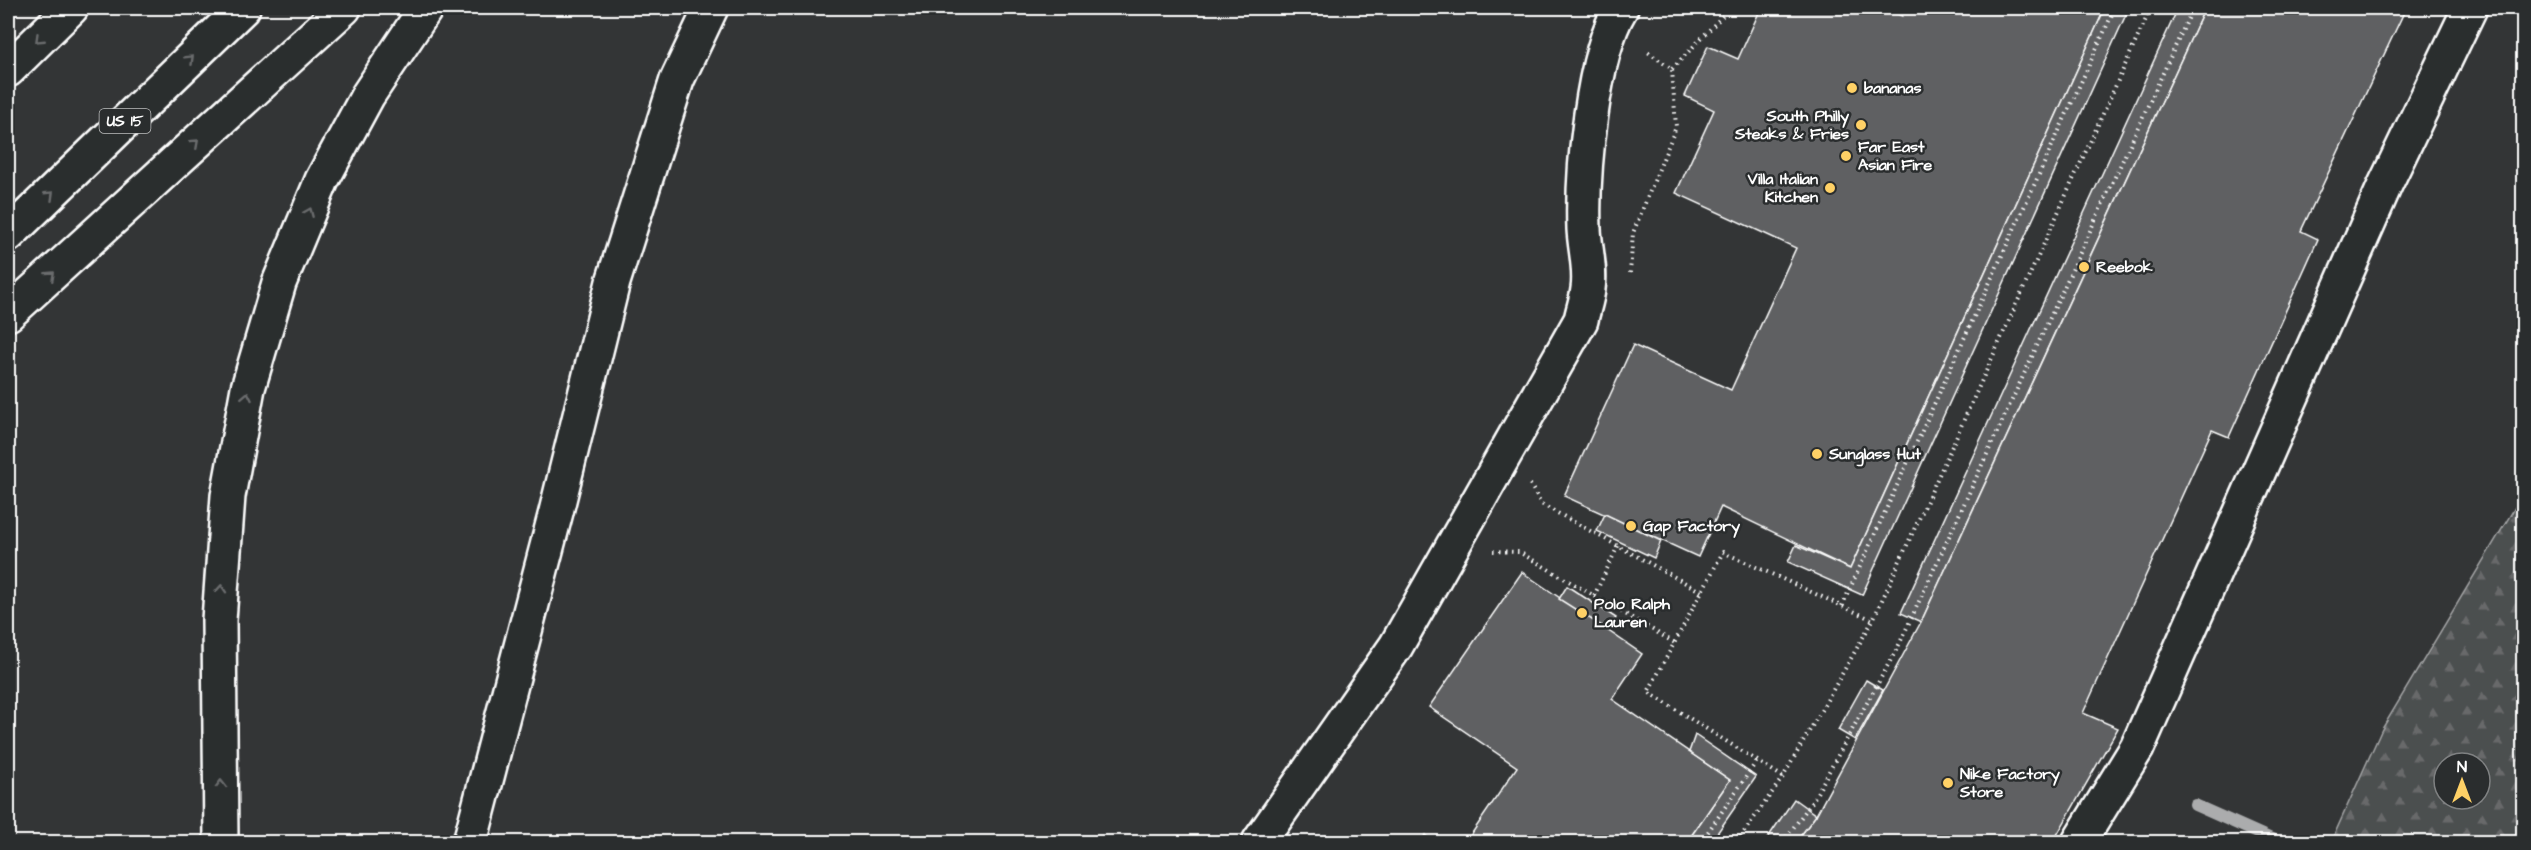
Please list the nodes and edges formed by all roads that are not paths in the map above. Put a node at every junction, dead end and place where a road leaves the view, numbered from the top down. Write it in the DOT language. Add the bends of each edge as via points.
graph roads {
  1 [pos="72,8"];
  2 [pos="243,8"];
  3 [pos="344,8"];
  4 [pos="426,8"];
  5 [pos="711,8"];
  6 [pos="1621,8"];
  7 [pos="2470,8"];
  8 [pos="8,70"];
  9 [pos="8,236"];
  10 [pos="8,314"];
  11 [pos="221,843"];
  12 [pos="470,843"];
  13 [pos="1259,843"];
  14 [pos="2079,843"];
  1 -- 8 [label="main road, one-way"];
  9 -- 2 [label="main road, US 15, one-way"];
  10 -- 3 [label="main road, one-way"];
  11 -- 4 [label="main road, one-way" via="219,620 228,496 248,388 279,283 322,180 368,95"];
  5 -- 12 [label="main road" via="677,80 613,282"];
  6 -- 13 [label="main road" via="1599,69 1590,123 1584,230 1588,289 1581,320 1396,646"];
  7 -- 14 [label="main road" via="2380,196 2137,748"];
}
